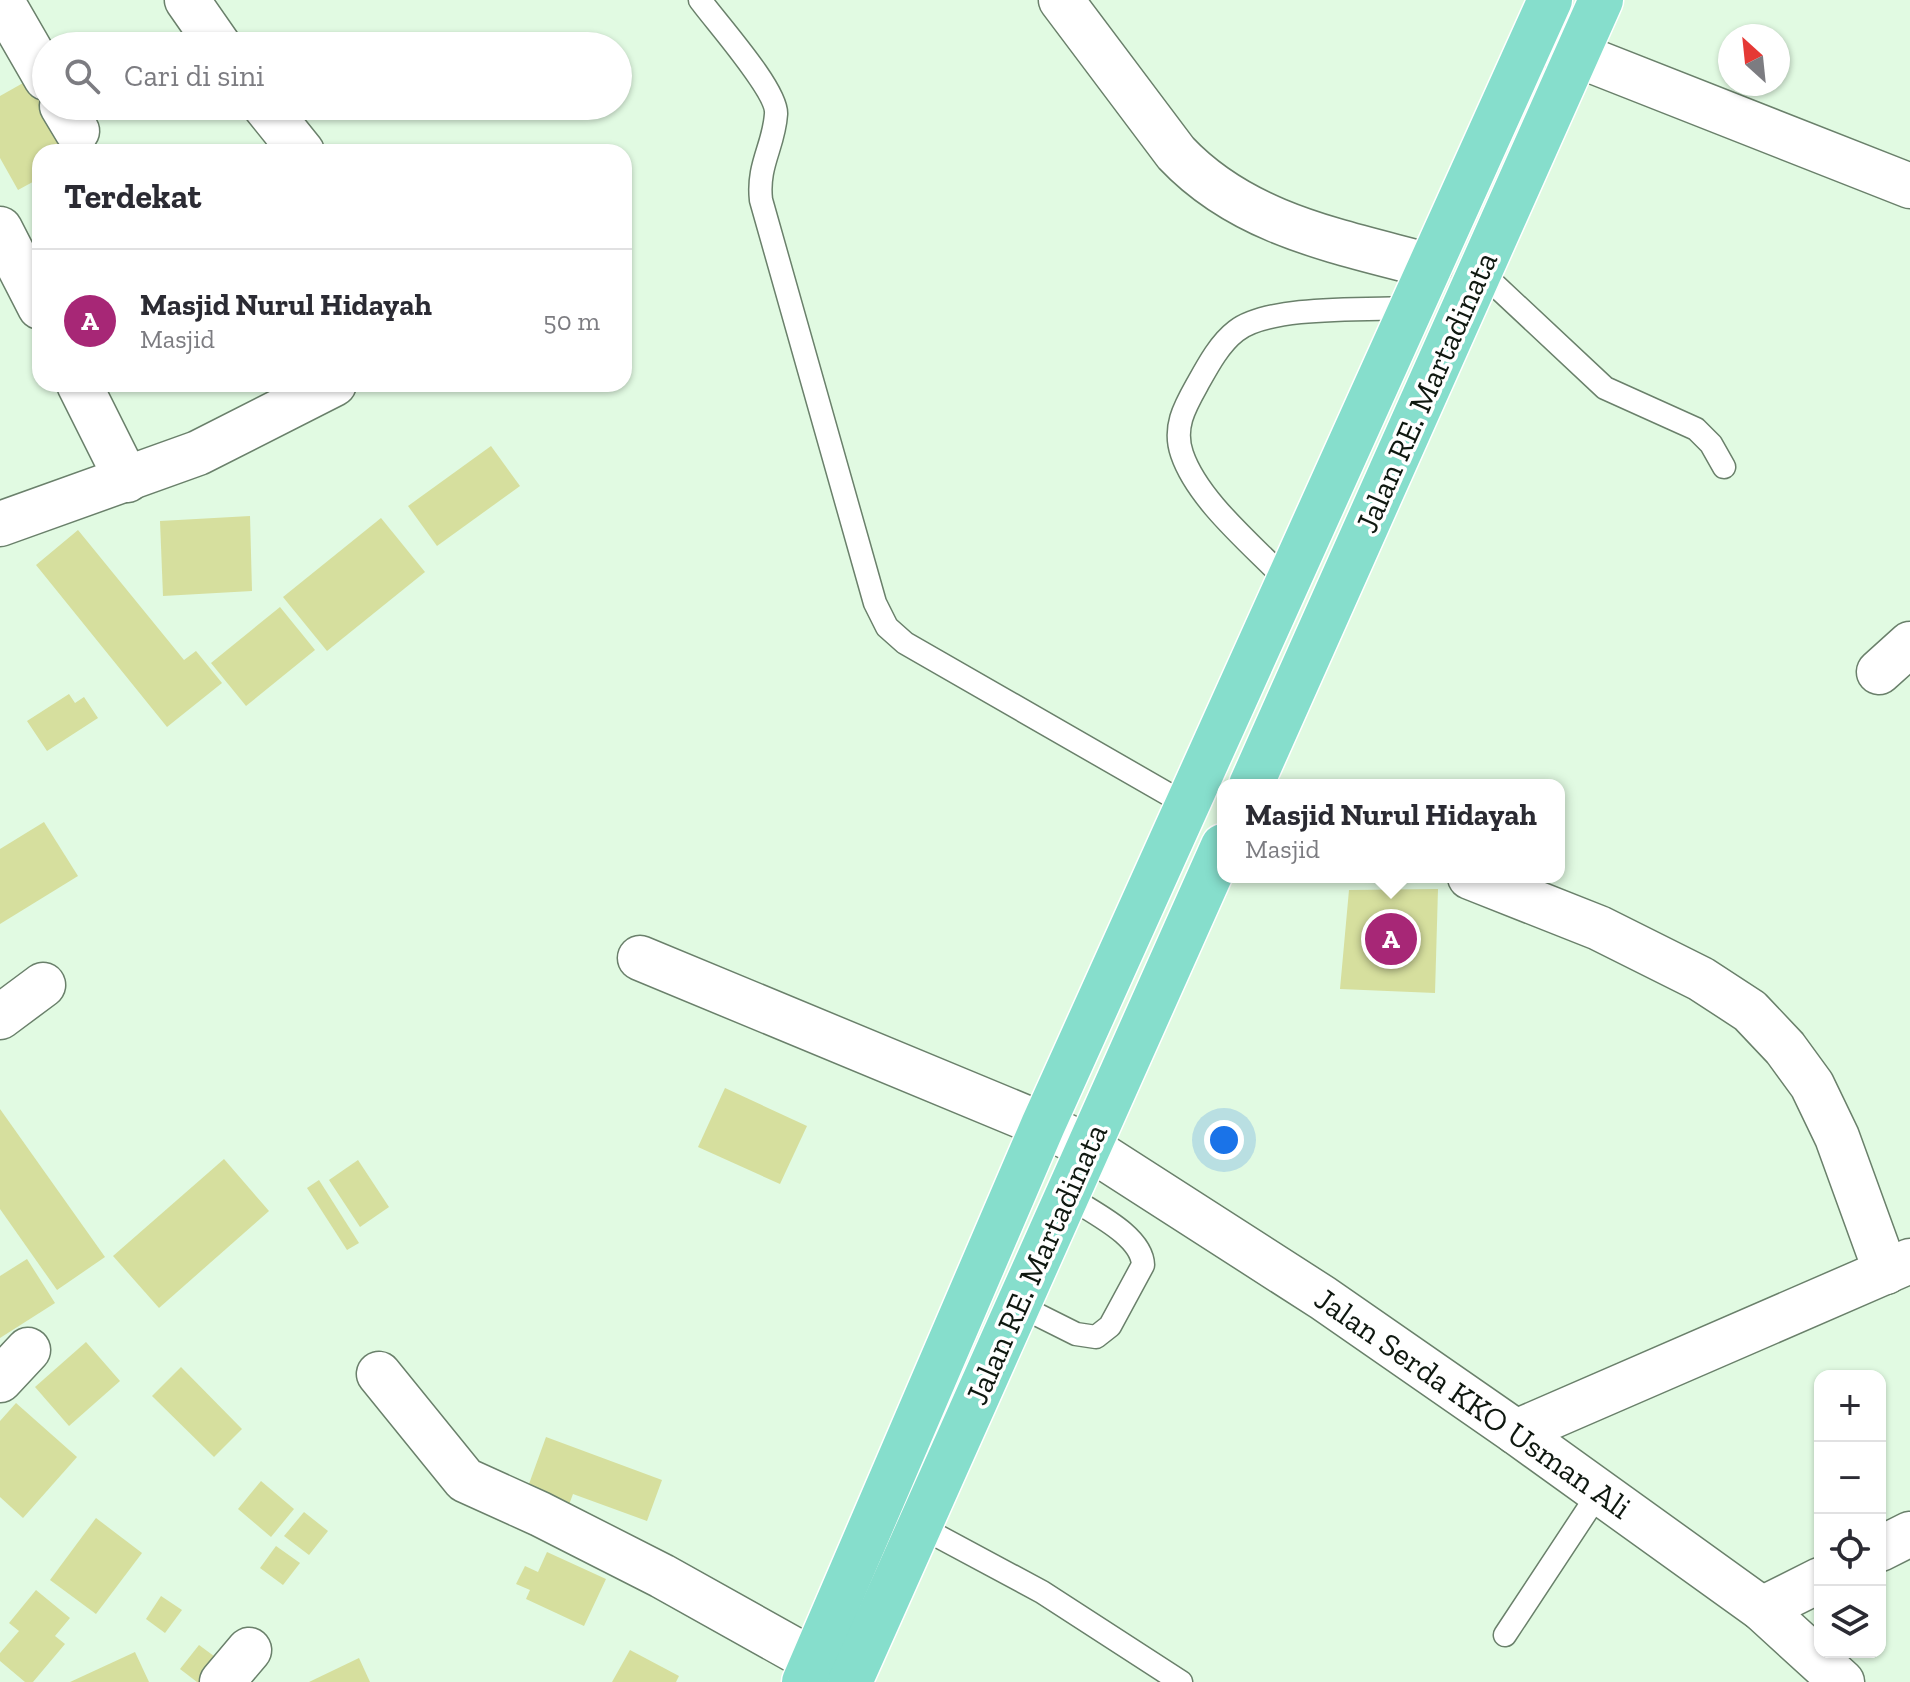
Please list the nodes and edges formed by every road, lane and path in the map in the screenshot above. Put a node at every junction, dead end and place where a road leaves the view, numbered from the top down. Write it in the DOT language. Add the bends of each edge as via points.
graph roads {
  1 [pos="1,0"];
  2 [pos="187,0"];
  3 [pos="700,0"];
  4 [pos="1061,0"];
  5 [pos="1601,0"];
  6 [pos="1542,19"];
  7 [pos="209,32"];
  8 [pos="1577,53"];
  9 [pos="32,54"];
  10 [pos="276,120"];
  11 [pos="296,144"];
  12 [pos="1910,186"];
  13 [pos="0,229"];
  14 [pos="1430,266"];
  15 [pos="1480,271"];
  16 [pos="32,291"];
  17 [pos="1411,308"];
  18 [pos="83,392"];
  19 [pos="318,392"];
  20 [pos="1724,467"];
  21 [pos="127,480"];
  22 [pos="0,524"];
  23 [pos="1287,581"];
  24 [pos="1254,779"];
  25 [pos="1187,805"];
  26 [pos="1217,859"];
  27 [pos="1485,883"];
  28 [pos="640,958"];
  29 [pos="43,985"];
  30 [pos="0,1017"];
  31 [pos="1043,1125"];
  32 [pos="1088,1147"];
  33 [pos="1068,1196"];
  34 [pos="1898,1266"];
  35 [pos="1018,1305"];
  36 [pos="379,1374"];
  37 [pos="1516,1432"];
  38 [pos="1600,1491"];
  39 [pos="919,1526"];
  40 [pos="1910,1534"];
  41 [pos="1886,1546"];
  42 [pos="1814,1583"];
  43 [pos="1762,1609"];
  44 [pos="1505,1635"];
  45 [pos="823,1675"];
  46 [pos="1181,1682"];
  47 [pos="1842,1682"];
  1 -- 9 [label="street"];
  2 -- 7 [label="street"];
  3 -- 25 [label="lane" via="776,105 760,174 761,200 875,603 887,627 905,643"];
  4 -- 14 [label="street" via="1176,153 1218,191 1301,230"];
  5 -- 8 [label="highway, Jalan RE. Martadinata"];
  6 -- 8 [label="street"];
  6 -- 14 [label="highway"];
  8 -- 12 [label="street"];
  8 -- 15 [label="highway, Jalan RE. Martadinata"];
  10 -- 11 [label="street"];
  13 -- 16 [label="street"];
  14 -- 17 [label="highway"];
  15 -- 20 [label="lane" via="1605,388 1696,429"];
  15 -- 24 [label="highway, Jalan RE. Martadinata"];
  17 -- 23 [label="highway"];
  17 -- 23 [label="lane" via="1282,314 1248,323 1222,346 1183,409 1178,435 1193,475"];
  18 -- 21 [label="street"];
  19 -- 21 [label="street" via="198,453"];
  21 -- 22 [label="street"];
  23 -- 25 [label="highway"];
  25 -- 31 [label="highway"];
  26 -- 32 [label="highway, Jalan RE. Martadinata"];
  27 -- 34 [label="street" via="1652,953 1750,1011 1812,1085"];
  28 -- 31 [label="street, Jalan Serda KKO Usman Ali"];
  29 -- 30 [label="street"];
  31 -- 32 [label="street, Jalan Serda KKO Usman Ali"];
  31 -- 45 [label="highway"];
  32 -- 33 [label="highway, Jalan RE. Martadinata"];
  32 -- 37 [label="street, Jalan Serda KKO Usman Ali" via="1323,1298"];
  33 -- 35 [label="highway, Jalan RE. Martadinata"];
  33 -- 35 [label="lane" via="1133,1240 1143,1265 1110,1326 1096,1337 1076,1334"];
  34 -- 37 [label="street"];
  35 -- 39 [label="highway, Jalan RE. Martadinata"];
  36 -- 45 [label="street" via="465,1480 662,1576"];
  37 -- 38 [label="street, Jalan Serda KKO Usman Ali"];
  38 -- 43 [label="street, Jalan Serda KKO Usman Ali"];
  38 -- 44 [label="lane"];
  39 -- 45 [label="highway, Jalan RE. Martadinata"];
  39 -- 46 [label="lane" via="1042,1592"];
  40 -- 41 [label="street"];
  42 -- 43 [label="street"];
  43 -- 47 [label="street, Jalan Serda KKO Usman Ali"];
}
